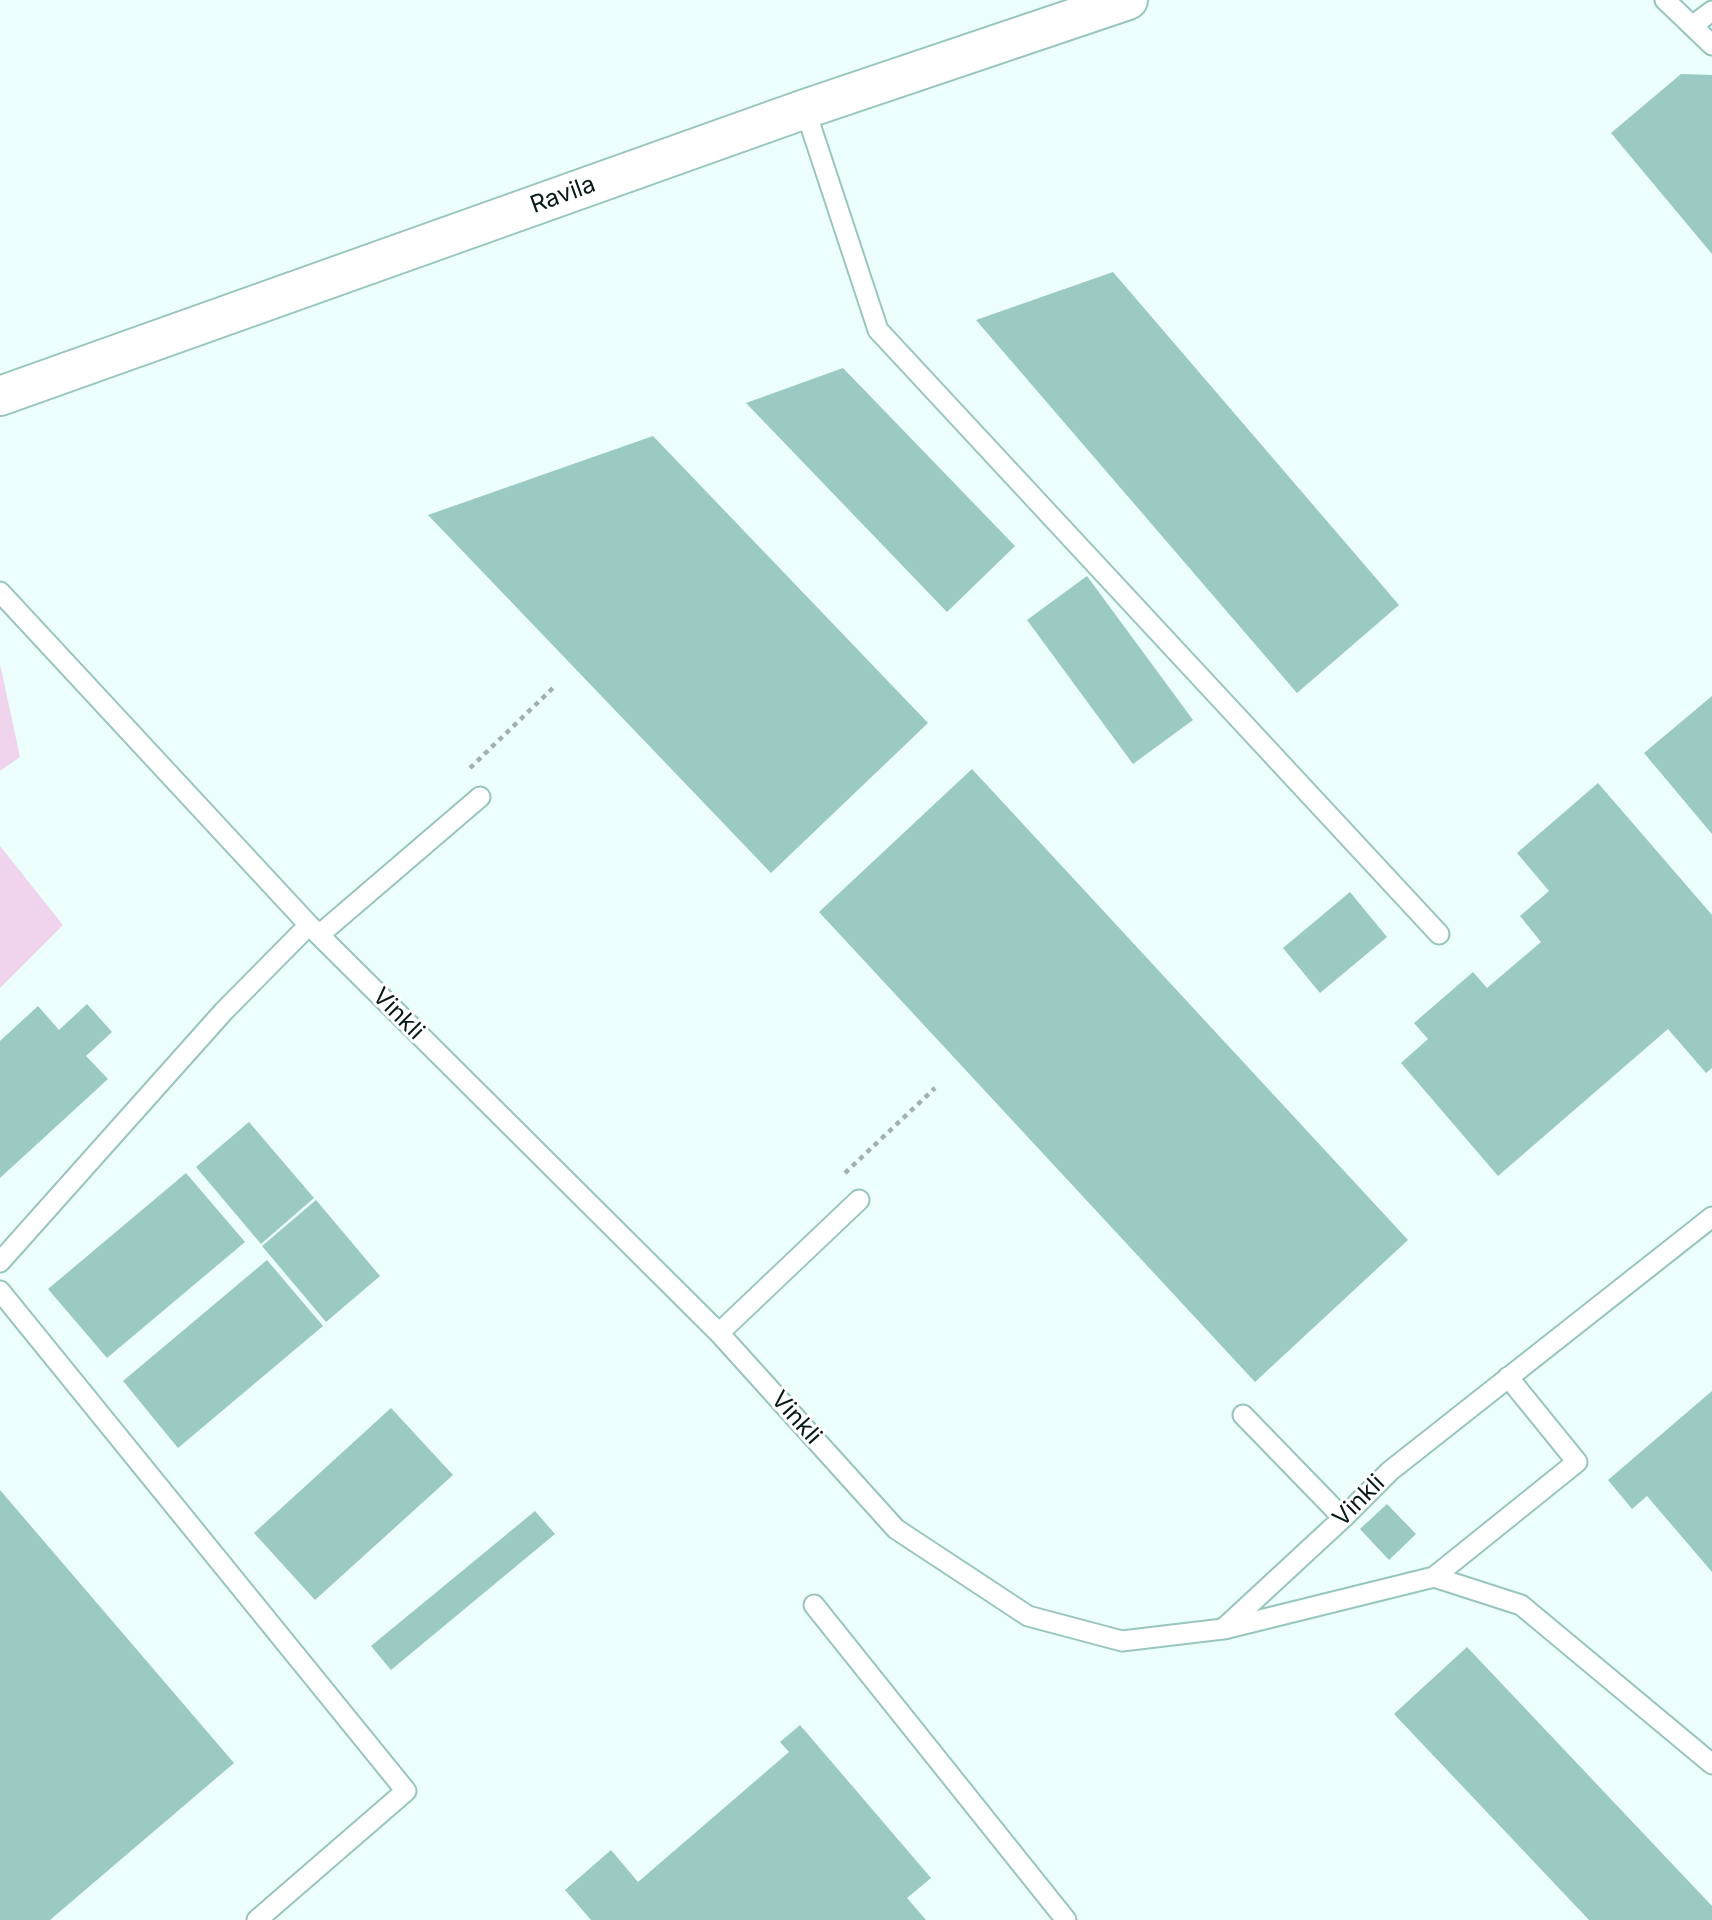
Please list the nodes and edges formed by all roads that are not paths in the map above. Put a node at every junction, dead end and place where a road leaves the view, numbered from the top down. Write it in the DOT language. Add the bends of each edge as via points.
graph roads {
  1 [pos="1128,0"];
  2 [pos="1665,0"];
  3 [pos="1712,11"];
  4 [pos="1692,26"];
  5 [pos="1712,46"];
  6 [pos="805,109"];
  7 [pos="0,397"];
  8 [pos="0,592"];
  9 [pos="480,797"];
  10 [pos="314,930"];
  11 [pos="1439,934"];
  12 [pos="859,1200"];
  13 [pos="1712,1217"];
  14 [pos="0,1262"];
  15 [pos="0,1291"];
  16 [pos="719,1333"];
  17 [pos="1508,1377"];
  18 [pos="1243,1415"];
  19 [pos="1343,1518"];
  20 [pos="1434,1577"];
  21 [pos="814,1605"];
  22 [pos="1223,1629"];
  23 [pos="1712,1763"];
  24 [pos="257,1920"];
  25 [pos="1066,1920"];
  1 -- 6 [label="street, Ravila"];
  2 -- 4 [label="lane"];
  3 -- 4 [label="lane"];
  4 -- 5 [label="lane"];
  6 -- 7 [label="street, Ravila"];
  6 -- 11 [label="lane" via="878,330"];
  8 -- 10 [label="lane, Vinkli"];
  9 -- 10 [label="lane"];
  10 -- 14 [label="lane" via="224,1011"];
  10 -- 16 [label="lane, Vinkli"];
  12 -- 16 [label="lane"];
  13 -- 17 [label="lane, Vinkli"];
  15 -- 24 [label="lane" via="406,1791"];
  16 -- 22 [label="lane, Vinkli" via="896,1529 1028,1616 1122,1641"];
  17 -- 19 [label="lane, Vinkli" via="1390,1471"];
  17 -- 20 [label="lane" via="1577,1462"];
  18 -- 19 [label="lane"];
  19 -- 22 [label="lane, Vinkli"];
  20 -- 22 [label="lane"];
  20 -- 23 [label="lane" via="1521,1605"];
  21 -- 25 [label="lane"];
}
